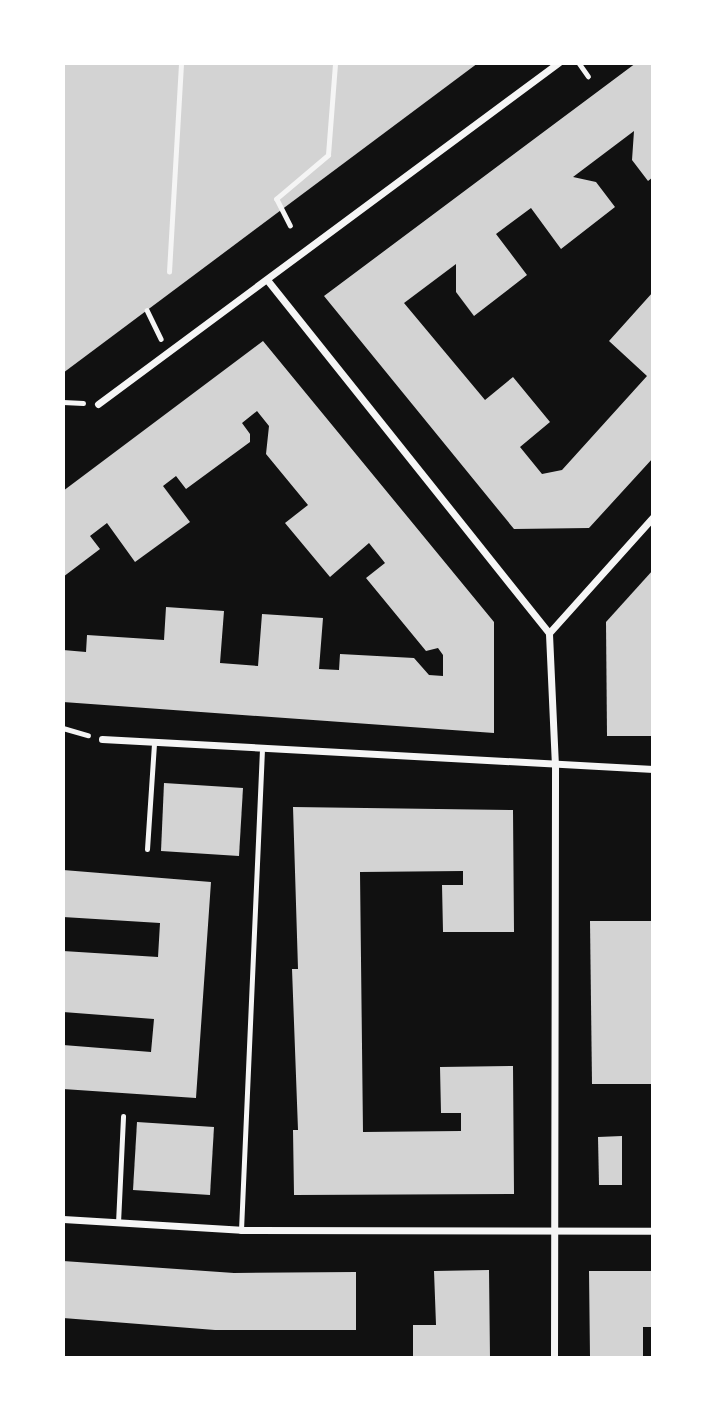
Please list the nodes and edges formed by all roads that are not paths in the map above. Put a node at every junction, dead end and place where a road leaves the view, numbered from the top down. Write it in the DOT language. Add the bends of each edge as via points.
graph roads {
  1 [pos="558,63"];
  2 [pos="268,281"];
  3 [pos="98,404"];
  4 [pos="653,517"];
  5 [pos="549,633"];
  6 [pos="102,739"];
  7 [pos="153,743"];
  8 [pos="262,751"];
  9 [pos="555,766"];
  10 [pos="653,769"];
  11 [pos="147,849"];
  12 [pos="122,1116"];
  13 [pos="63,1219"];
  14 [pos="118,1223"];
  15 [pos="241,1230"];
  16 [pos="554,1231"];
  17 [pos="653,1231"];
  18 [pos="554,1358"];
  1 -- 2 [label="street"];
  2 -- 3 [label="street"];
  2 -- 5 [label="street"];
  4 -- 5 [label="street"];
  5 -- 9 [label="street"];
  6 -- 7 [label="street"];
  7 -- 8 [label="street"];
  7 -- 11 [label="lane"];
  8 -- 9 [label="street"];
  8 -- 15 [label="lane"];
  9 -- 10 [label="street"];
  9 -- 16 [label="street"];
  12 -- 14 [label="lane"];
  13 -- 14 [label="street"];
  14 -- 15 [label="street"];
  15 -- 16 [label="street"];
  16 -- 17 [label="street"];
  16 -- 18 [label="street"];
}
